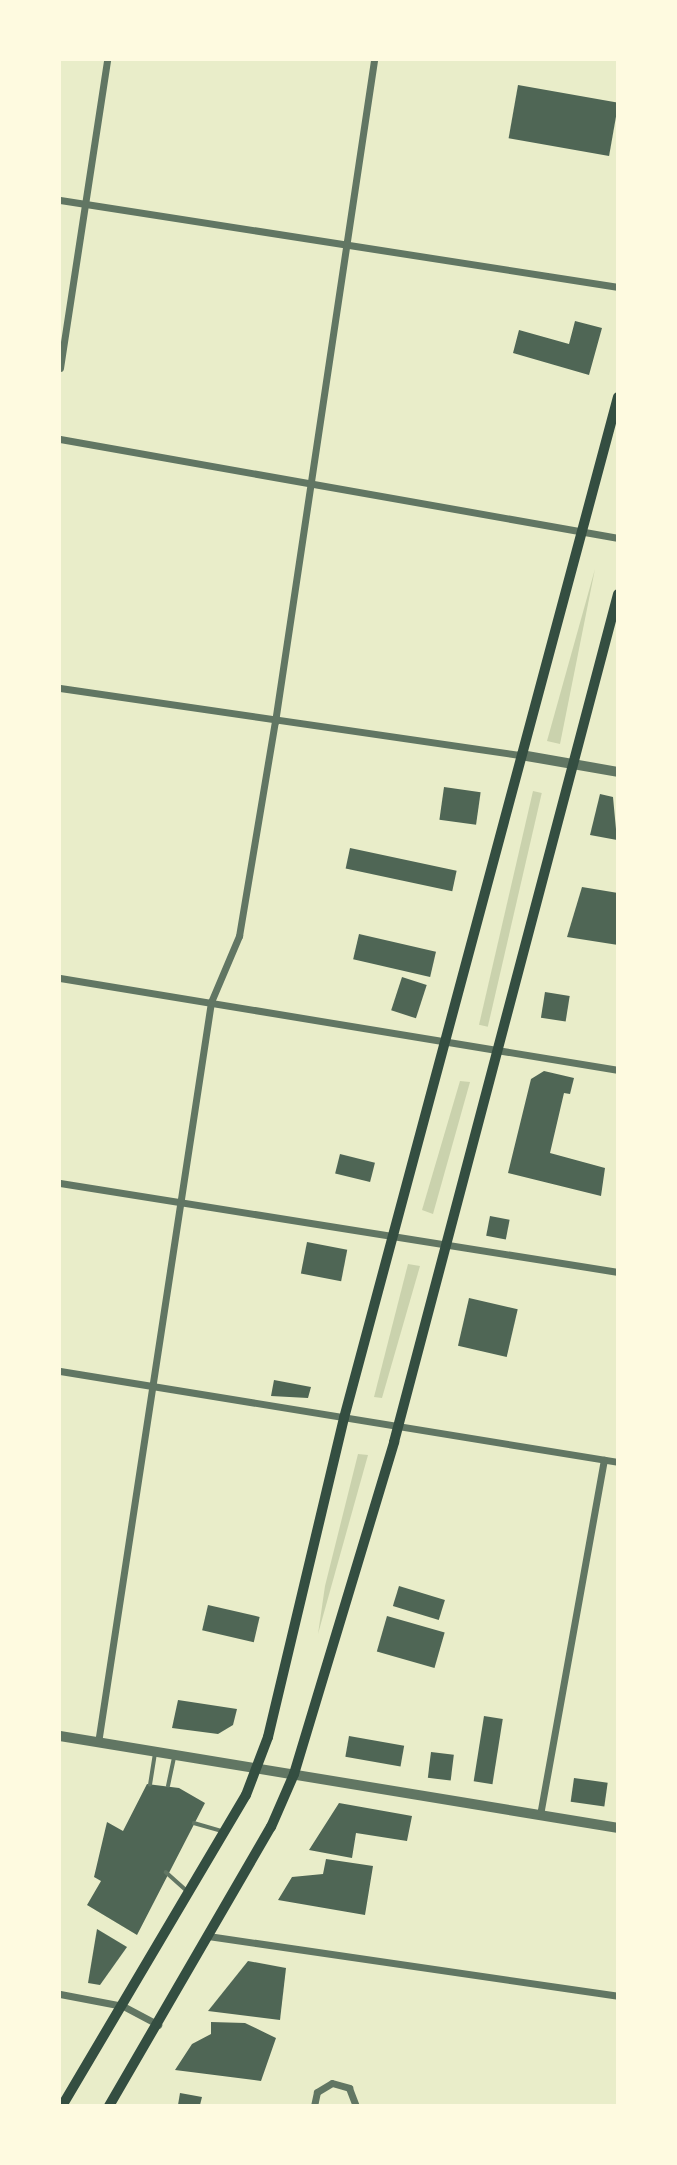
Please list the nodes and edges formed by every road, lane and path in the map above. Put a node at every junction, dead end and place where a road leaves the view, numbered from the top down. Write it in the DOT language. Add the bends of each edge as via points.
graph roads {
  1 [pos="107,60"];
  2 [pos="374,60"];
  3 [pos="60,200"];
  4 [pos="85,204"];
  5 [pos="345,247"];
  6 [pos="618,287"];
  7 [pos="60,368"];
  8 [pos="618,397"];
  9 [pos="60,439"];
  10 [pos="309,479"];
  11 [pos="583,533"];
  12 [pos="618,538"];
  13 [pos="618,594"];
  14 [pos="60,688"];
  15 [pos="275,722"];
  16 [pos="521,755"];
  17 [pos="573,765"];
  18 [pos="618,772"];
  19 [pos="60,978"];
  20 [pos="211,1002"];
  21 [pos="446,1044"];
  22 [pos="497,1051"];
  23 [pos="618,1070"];
  24 [pos="60,1183"];
  25 [pos="178,1201"];
  26 [pos="394,1233"];
  27 [pos="443,1244"];
  28 [pos="618,1272"];
  29 [pos="60,1371"];
  30 [pos="148,1385"];
  31 [pos="344,1418"];
  32 [pos="398,1427"];
  33 [pos="604,1460"];
  34 [pos="618,1462"];
  35 [pos="60,1736"];
  36 [pos="98,1743"];
  37 [pos="155,1755"];
  38 [pos="175,1755"];
  39 [pos="257,1770"];
  40 [pos="294,1774"];
  41 [pos="150,1785"];
  42 [pos="168,1786"];
  43 [pos="540,1815"];
  44 [pos="194,1823"];
  45 [pos="618,1828"];
  46 [pos="224,1832"];
  47 [pos="166,1872"];
  48 [pos="189,1893"];
  49 [pos="208,1936"];
  50 [pos="60,1994"];
  51 [pos="618,1996"];
  52 [pos="123,2006"];
  53 [pos="158,2025"];
  54 [pos="354,2095"];
  55 [pos="62,2105"];
  56 [pos="109,2105"];
  57 [pos="314,2105"];
  58 [pos="356,2105"];
  59 [pos="365,2105"];
  1 -- 4 [label="street"];
  2 -- 5 [label="street"];
  3 -- 4 [label="street"];
  4 -- 5 [label="street"];
  4 -- 7 [label="street"];
  5 -- 6 [label="street"];
  5 -- 10 [label="street"];
  8 -- 11 [label="main road"];
  9 -- 10 [label="street"];
  10 -- 11 [label="street"];
  10 -- 15 [label="street"];
  11 -- 12 [label="street"];
  11 -- 16 [label="main road"];
  13 -- 17 [label="main road"];
  14 -- 15 [label="street"];
  15 -- 16 [label="street"];
  15 -- 20 [label="street" via="239,936"];
  16 -- 17 [label="street"];
  16 -- 21 [label="main road"];
  17 -- 18 [label="street"];
  17 -- 22 [label="main road"];
  19 -- 20 [label="street"];
  20 -- 21 [label="street"];
  20 -- 25 [label="street"];
  21 -- 22 [label="street"];
  21 -- 26 [label="main road"];
  22 -- 23 [label="street"];
  22 -- 27 [label="main road"];
  24 -- 25 [label="street"];
  25 -- 26 [label="street"];
  25 -- 30 [label="street"];
  26 -- 27 [label="street"];
  26 -- 31 [label="main road"];
  27 -- 28 [label="street"];
  27 -- 32 [label="main road"];
  29 -- 30 [label="street"];
  30 -- 31 [label="street"];
  30 -- 36 [label="street"];
  31 -- 32 [label="street"];
  31 -- 39 [label="main road"];
  32 -- 33 [label="street"];
  32 -- 40 [label="main road"];
  33 -- 34 [label="street"];
  33 -- 43 [label="street"];
  35 -- 36 [label="street"];
  36 -- 37 [label="street"];
  37 -- 38 [label="street"];
  37 -- 41 [label="lane"];
  38 -- 39 [label="street"];
  38 -- 42 [label="lane"];
  39 -- 40 [label="street"];
  39 -- 46 [label="main road"];
  40 -- 43 [label="street"];
  40 -- 49 [label="main road"];
  43 -- 45 [label="street"];
  44 -- 46 [label="lane"];
  46 -- 48 [label="main road"];
  47 -- 48 [label="lane"];
  48 -- 52 [label="main road"];
  49 -- 51 [label="street"];
  49 -- 53 [label="main road"];
  50 -- 52 [label="street"];
  52 -- 53 [label="street"];
  52 -- 55 [label="main road"];
  53 -- 56 [label="main road"];
  54 -- 57 [label="street" via="344,2085 326,2084"];
  54 -- 58 [label="street"];
  54 -- 59 [label="street"];
}
